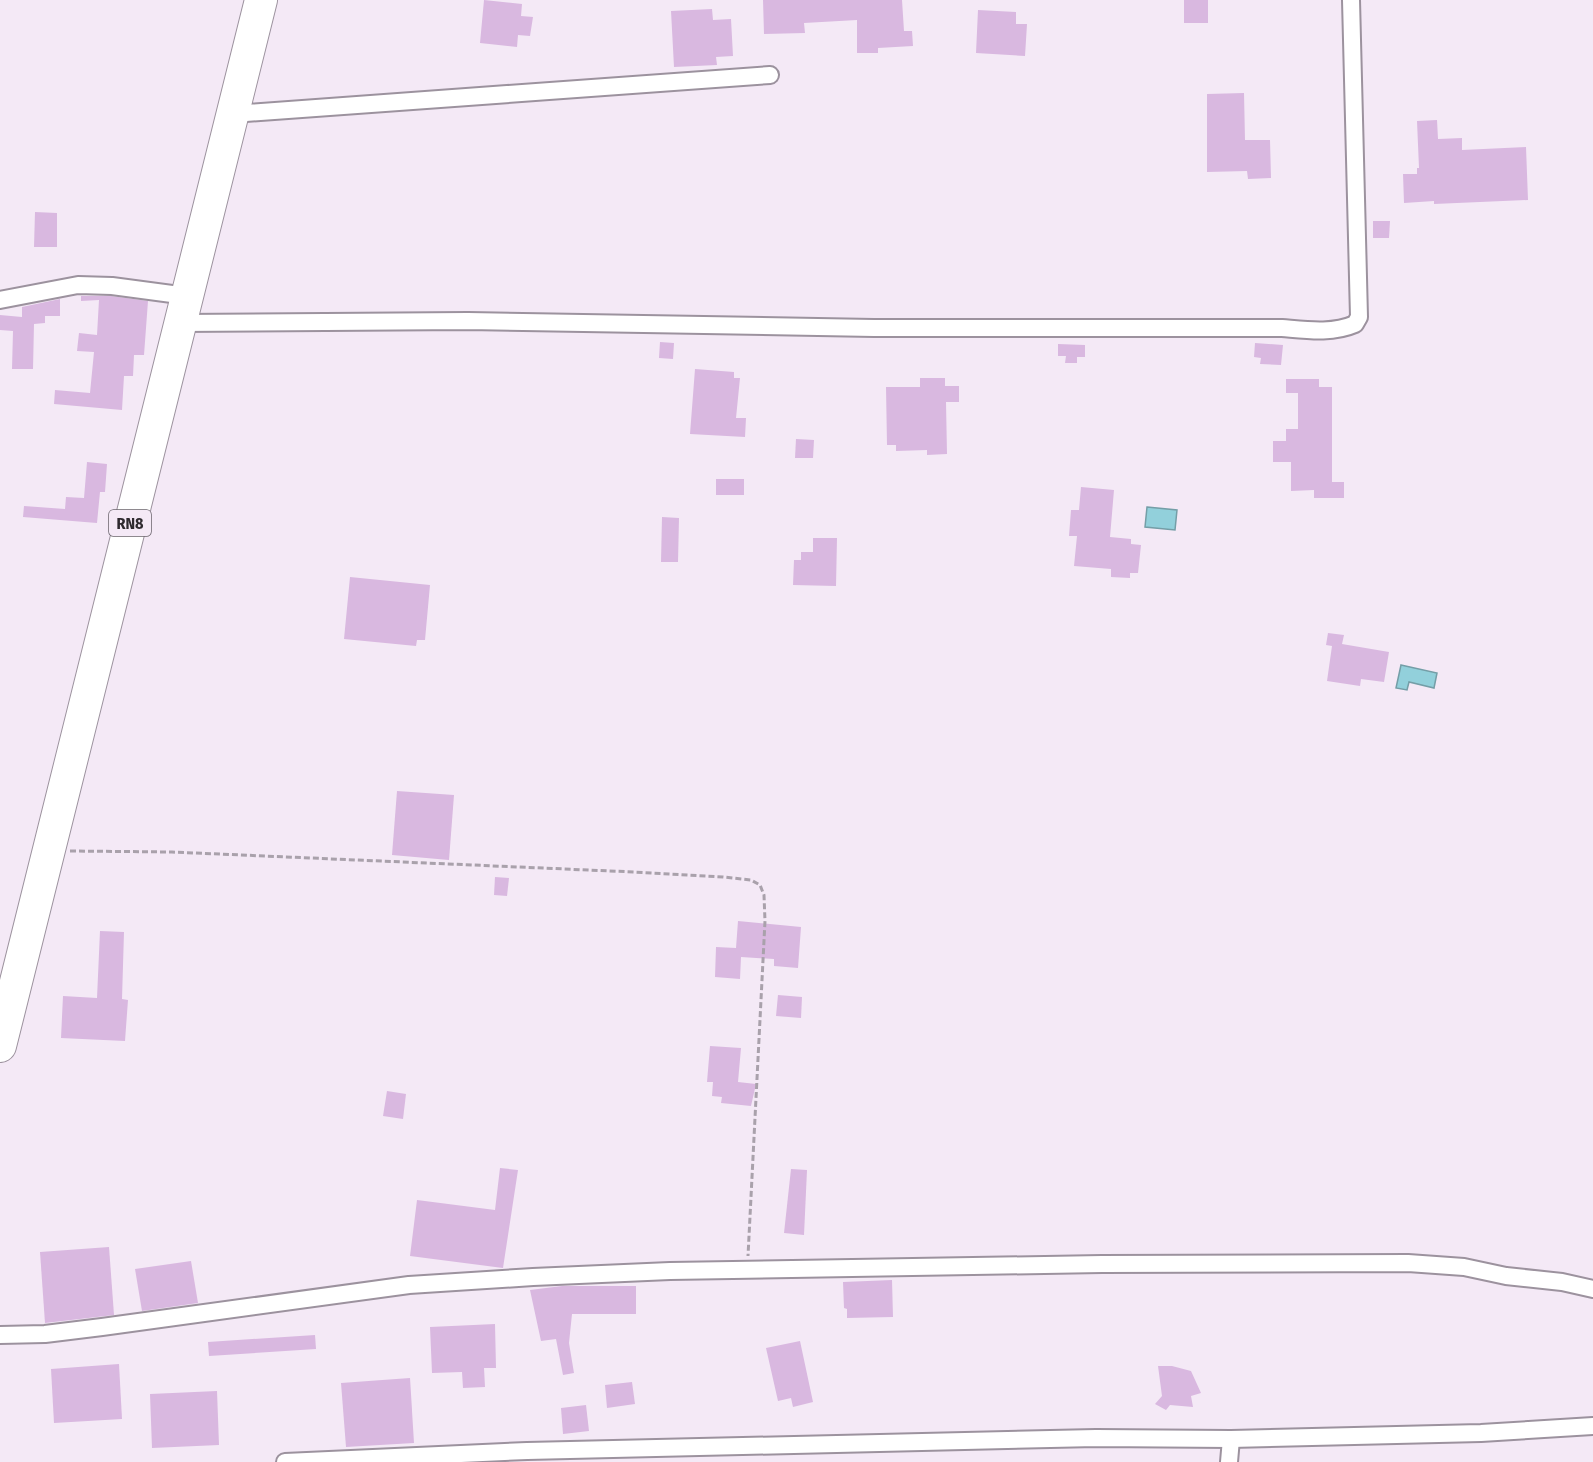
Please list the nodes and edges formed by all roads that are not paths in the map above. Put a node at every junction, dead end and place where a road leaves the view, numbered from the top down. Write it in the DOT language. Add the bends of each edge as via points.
graph roads {
  1 [pos="242,0"];
  2 [pos="261,0"];
  3 [pos="1351,0"];
  4 [pos="770,75"];
  5 [pos="233,114"];
  6 [pos="0,300"];
  7 [pos="175,309"];
  8 [pos="0,976"];
  9 [pos="0,1046"];
  10 [pos="1593,1289"];
  11 [pos="0,1335"];
  12 [pos="1593,1426"];
  13 [pos="1231,1439"];
  14 [pos="285,1462"];
  15 [pos="1229,1462"];
  1 -- 7 [label="highway, RN8"];
  2 -- 5 [label="highway, RN8"];
  3 -- 7 [label="street" via="1359,317 1348,327 1324,331 873,328 468,321"];
  4 -- 5 [label="street"];
  5 -- 7 [label="highway, RN8"];
  6 -- 7 [label="street" via="78,285 112,286"];
  7 -- 8 [label="highway, RN8" via="160,349 98,582"];
  7 -- 9 [label="highway, RN8" via="50,851"];
  10 -- 11 [label="street" via="1464,1267 1408,1263 747,1270 431,1284 45,1334"];
  12 -- 13 [label="street"];
  13 -- 14 [label="street" via="1096,1438 527,1451"];
  13 -- 15 [label="street"];
}
